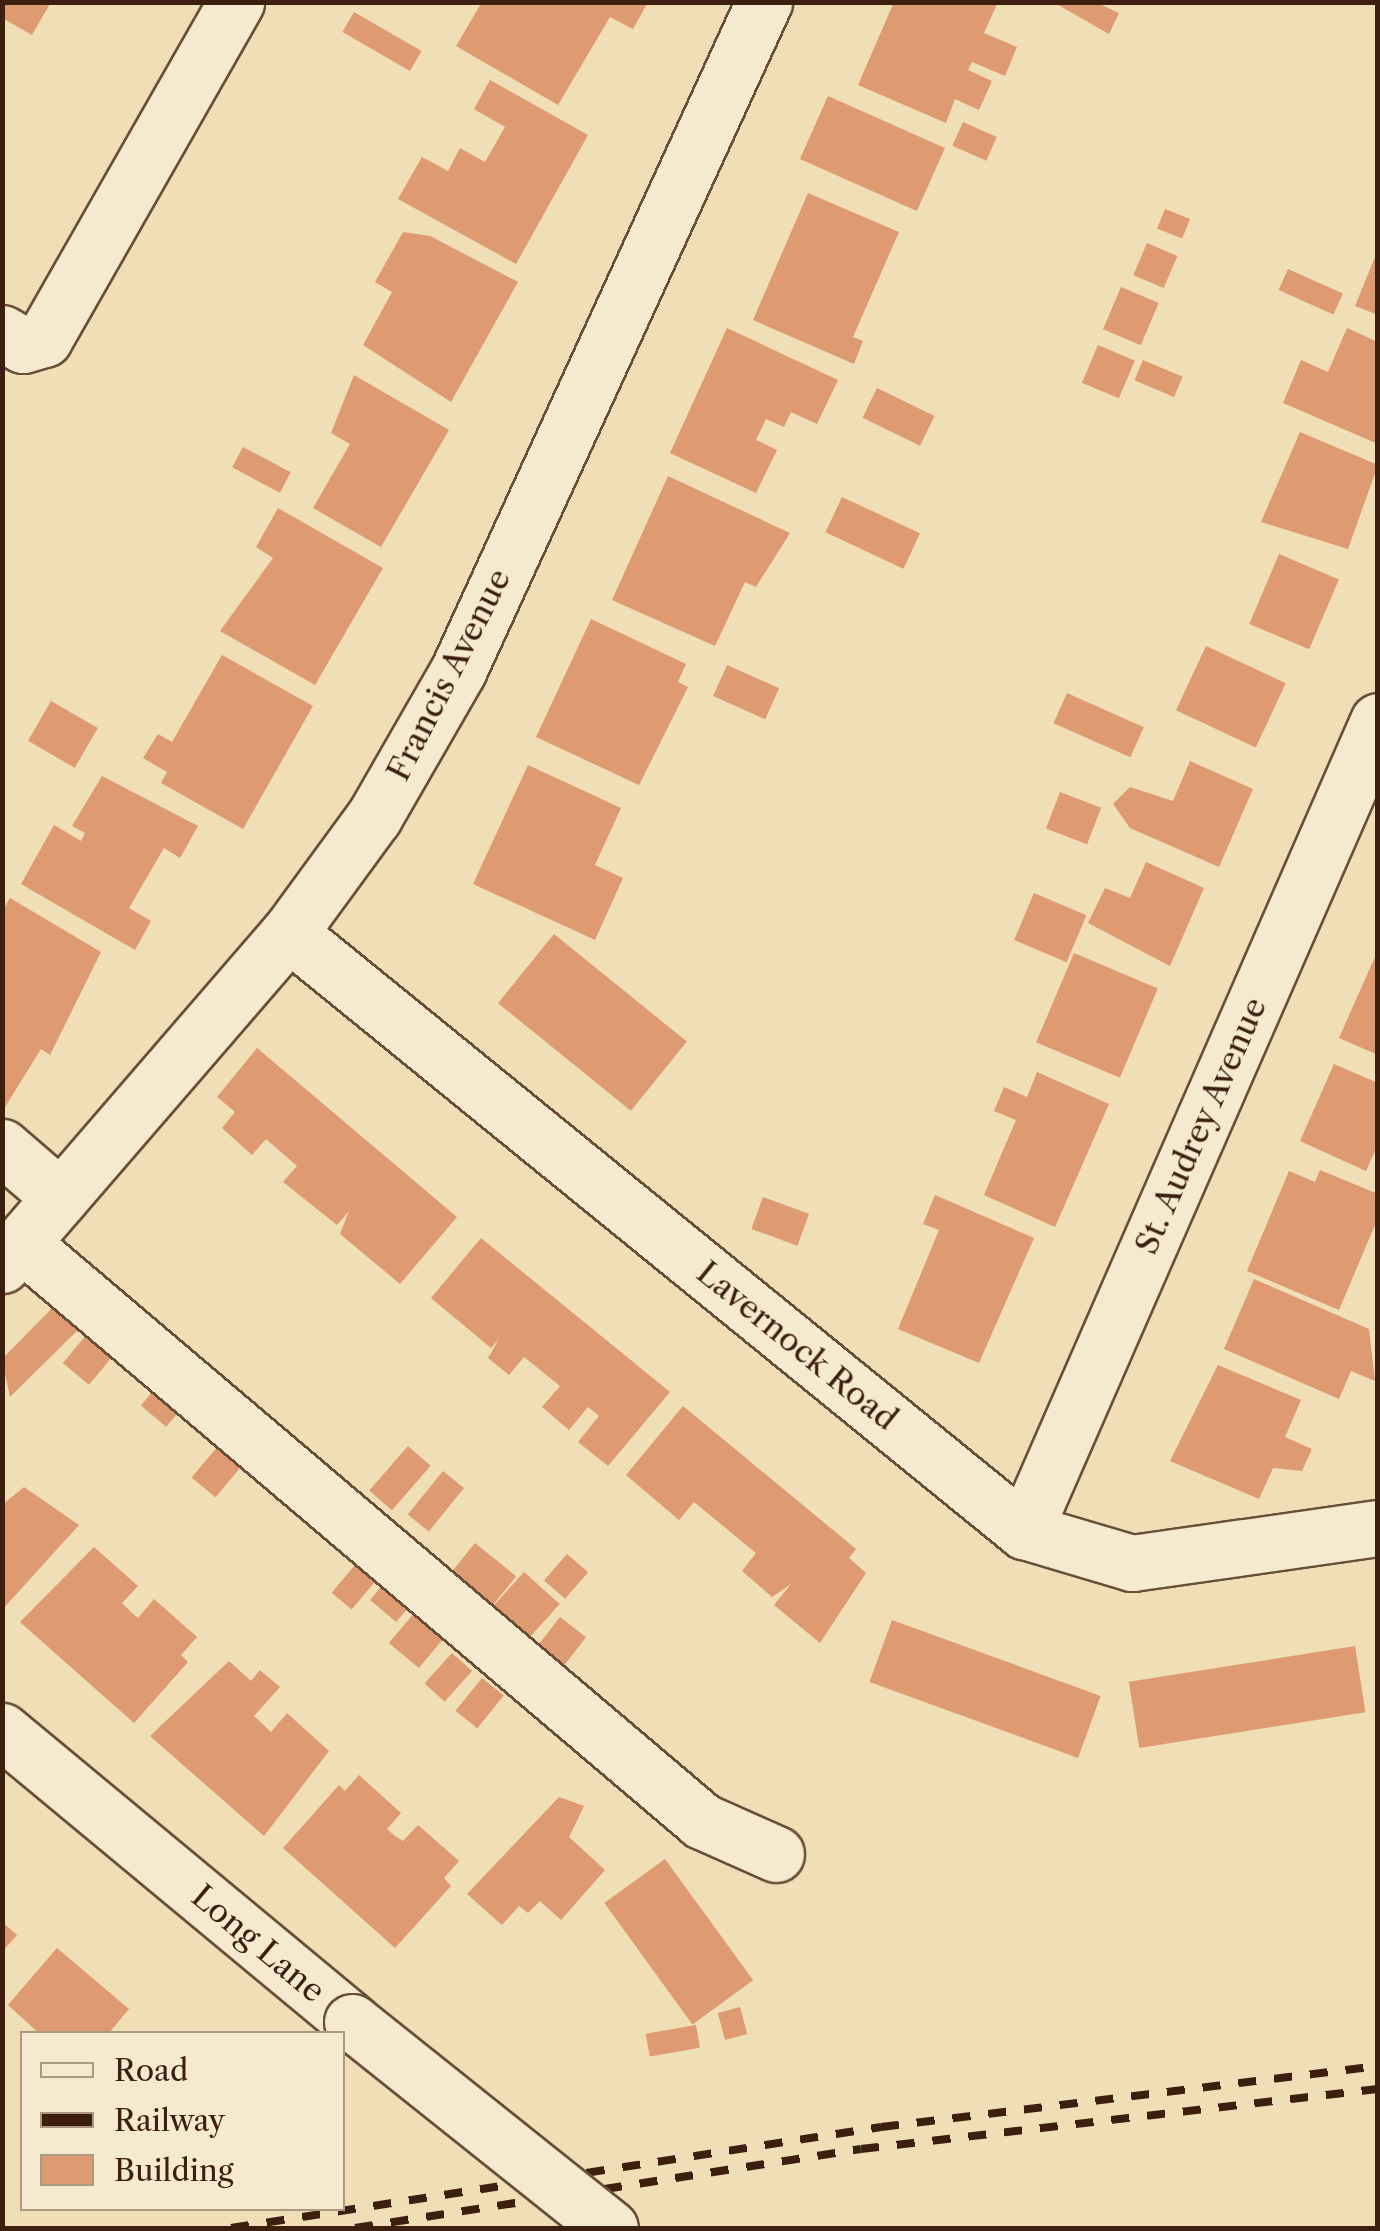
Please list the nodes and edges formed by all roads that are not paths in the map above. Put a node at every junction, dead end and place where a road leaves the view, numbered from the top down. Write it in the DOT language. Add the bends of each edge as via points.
graph roads {
  1 [pos="236,2"];
  2 [pos="764,2"];
  3 [pos="2,334"];
  4 [pos="1378,721"];
  5 [pos="290,933"];
  6 [pos="2,1147"];
  7 [pos="60,1197"];
  8 [pos="12,1254"];
  9 [pos="1378,1528"];
  10 [pos="1024,1531"];
  11 [pos="2,1731"];
  12 [pos="776,1854"];
  13 [pos="610,2228"];
  1 -- 3 [label="street" via="44,339 23,345"];
  2 -- 5 [label="street, Francis Avenue" via="458,670 374,816"];
  4 -- 10 [label="street, St. Audrey Avenue"];
  5 -- 7 [label="street, Francis Avenue"];
  5 -- 10 [label="street, Lavernock Road"];
  6 -- 7 [label="street"];
  7 -- 8 [label="street, Francis Avenue"];
  8 -- 12 [label="street" via="702,1821"];
  9 -- 10 [label="street, Lavernock Road" via="1132,1563"];
  11 -- 13 [label="street, Long Lane, bridge"];
}
